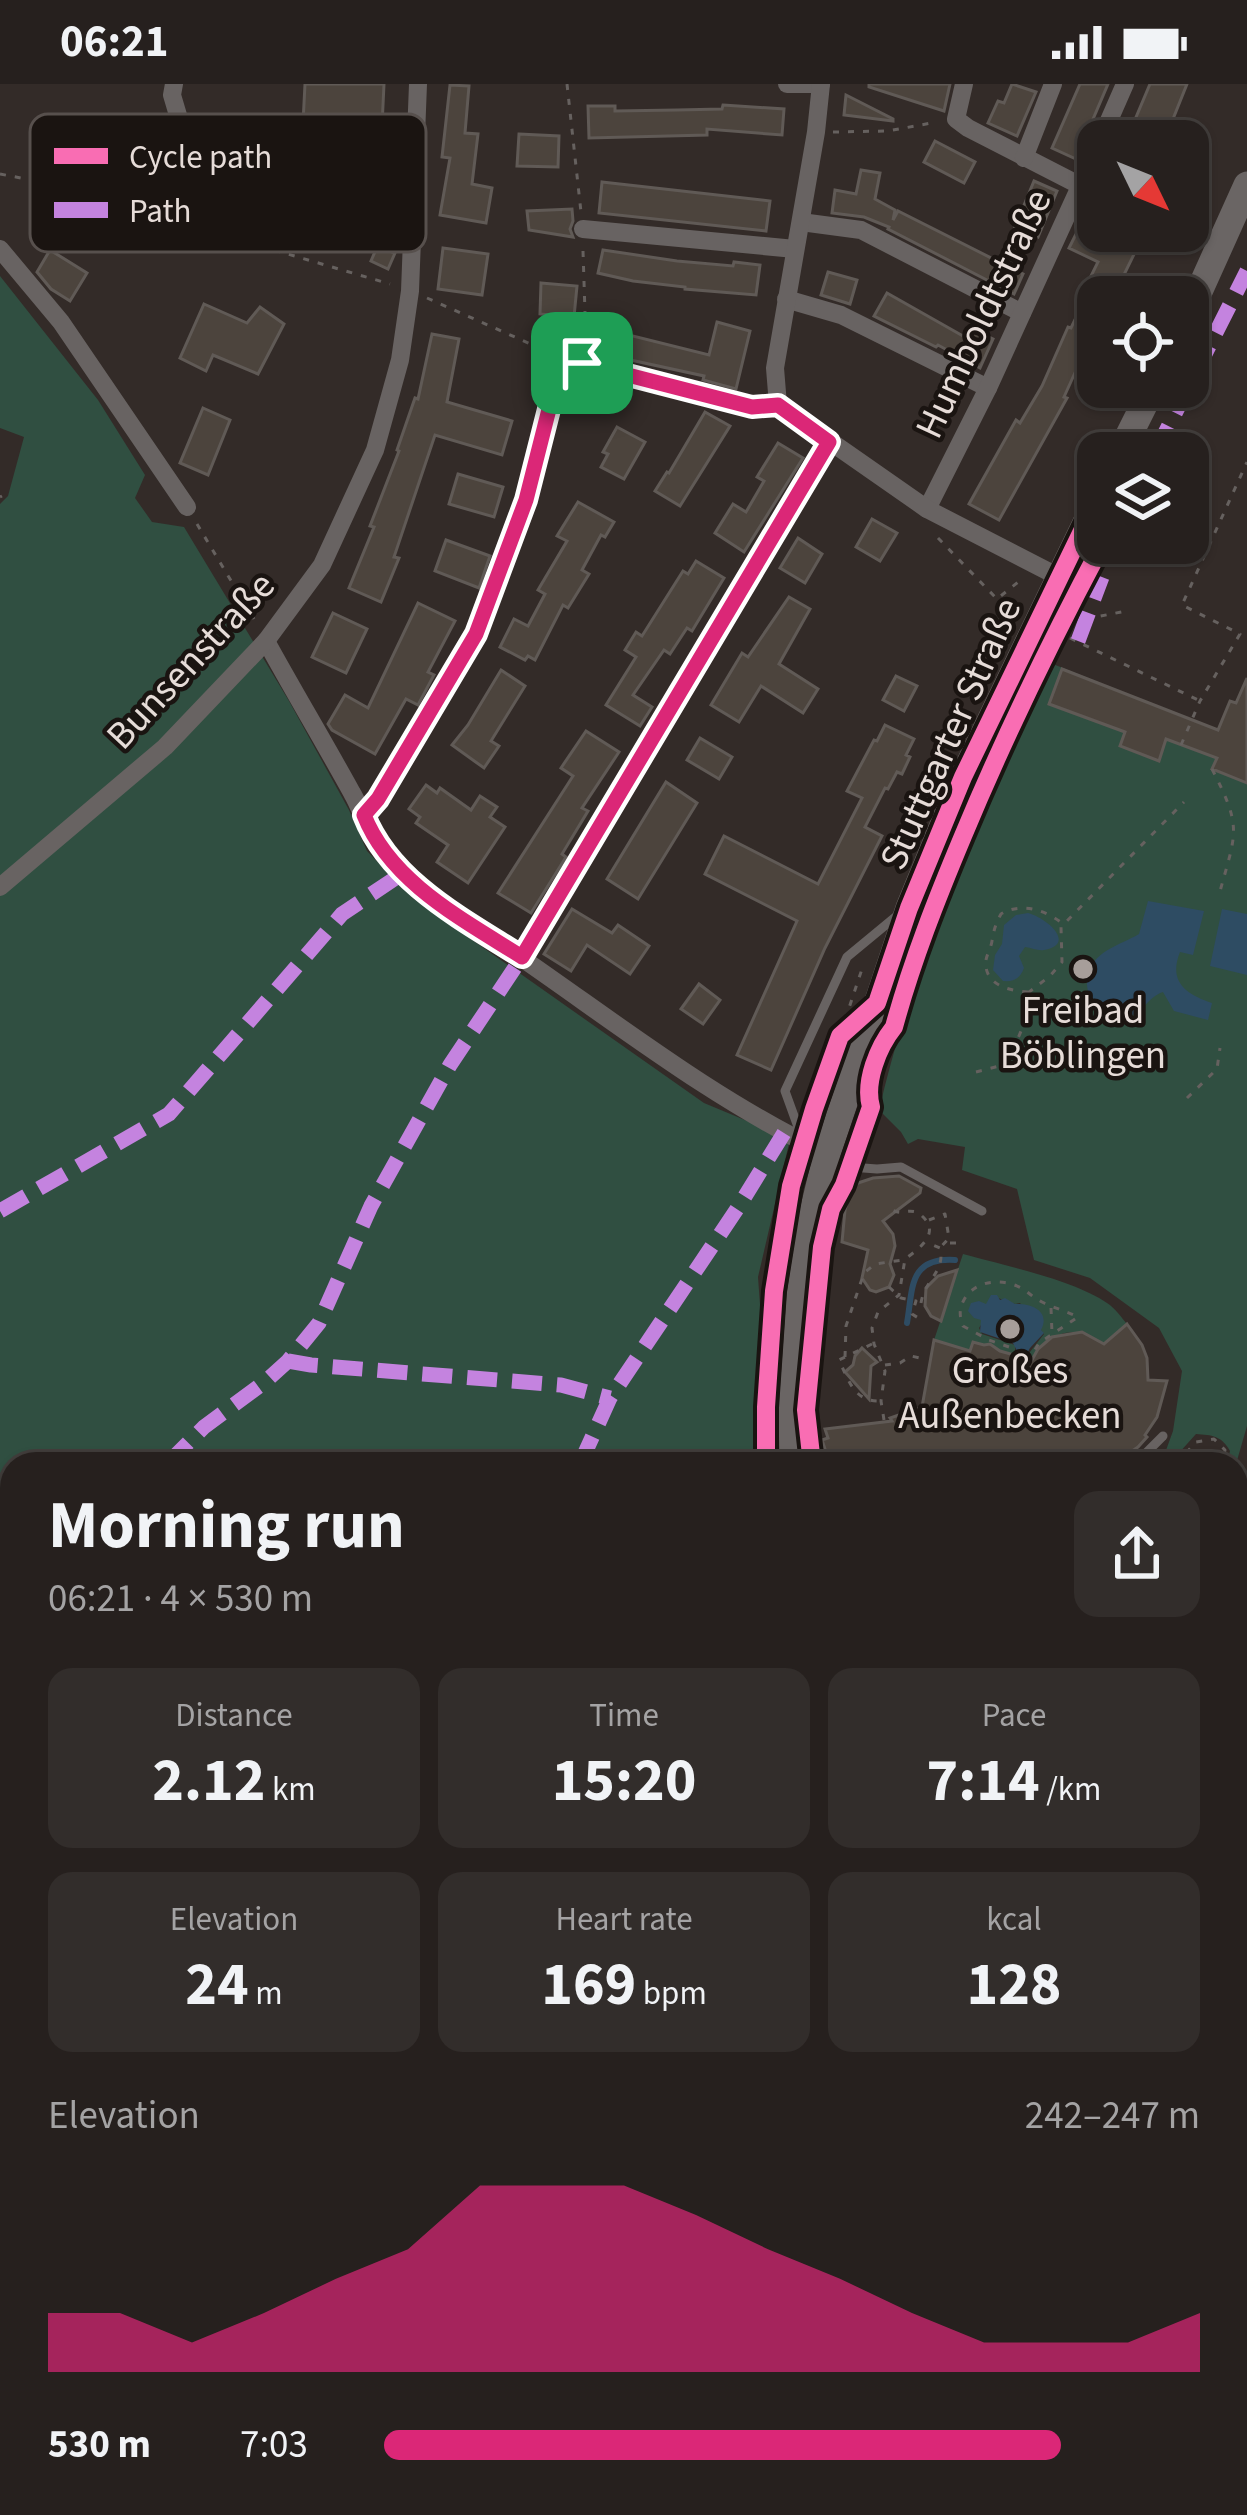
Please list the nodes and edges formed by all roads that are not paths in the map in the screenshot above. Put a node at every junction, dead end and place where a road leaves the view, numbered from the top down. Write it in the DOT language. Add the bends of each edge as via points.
graph roads {
  1 [pos="174,84"];
  2 [pos="418,84"];
  3 [pos="788,84"];
  4 [pos="820,84"];
  5 [pos="964,84"];
  6 [pos="1052,84"];
  7 [pos="1125,84"];
  8 [pos="178,114"];
  9 [pos="417,114"];
  10 [pos="1109,120"];
  11 [pos="1024,158"];
  12 [pos="1077,184"];
  13 [pos="1247,185"];
  14 [pos="1077,195"];
  15 [pos="801,222"];
  16 [pos="583,229"];
  17 [pos="0,249"];
  18 [pos="795,249"];
  19 [pos="411,252"];
  20 [pos="1206,276"];
  21 [pos="786,299"];
  22 [pos="1022,313"];
  23 [pos="988,388"];
  24 [pos="778,405"];
  25 [pos="829,442"];
  26 [pos="187,507"];
  27 [pos="927,509"];
  28 [pos="1077,529"];
  29 [pos="1048,572"];
  30 [pos="264,636"];
  31 [pos="364,815"];
  32 [pos="0,887"];
  33 [pos="909,908"];
  34 [pos="522,957"];
  35 [pos="815,1148"];
  36 [pos="982,1211"];
  37 [pos="1163,1436"];
  38 [pos="793,1452"];
  39 [pos="1148,1452"];
  1 -- 8 [label="street"];
  2 -- 9 [label="street, Bunsenstraße"];
  3 -- 4 [label="street"];
  4 -- 15 [label="street"];
  5 -- 11 [label="street" via="956,119"];
  6 -- 11 [label="street"];
  7 -- 10 [label="street, Humboldtstraße"];
  11 -- 12 [label="street"];
  13 -- 20 [label="main road"];
  14 -- 22 [label="street, Humboldtstraße"];
  15 -- 18 [label="street"];
  15 -- 22 [label="street" via="861,230"];
  16 -- 18 [label="street"];
  17 -- 26 [label="street" via="61,322"];
  18 -- 21 [label="street"];
  19 -- 30 [label="street, Bunsenstraße" via="400,360 375,450 322,565"];
  21 -- 23 [label="street" via="841,315"];
  21 -- 24 [label="street"];
  22 -- 23 [label="street, Humboldtstraße"];
  23 -- 27 [label="street, Humboldtstraße"];
  24 -- 25 [label="street"];
  24 -- 31 [label="street" via="752,407 562,358 526,500 476,634"];
  25 -- 27 [label="street"];
  25 -- 34 [label="street"];
  27 -- 29 [label="street"];
  28 -- 29 [label="main road, Stuttgarter Straße"];
  29 -- 33 [label="main road, Stuttgarter Straße"];
  30 -- 31 [label="street"];
  30 -- 32 [label="street, Bunsenstraße" via="165,747"];
  31 -- 34 [label="street" via="403,873"];
  33 -- 35 [label="main road, Stuttgarter Straße"];
  33 -- 35 [label="lane" via="848,957 785,1090"];
  34 -- 35 [label="street" via="710,1090"];
  35 -- 36 [label="lane" via="850,1167 901,1167"];
  35 -- 38 [label="main road, Stuttgarter Straße"];
  37 -- 39 [label="lane"];
}
